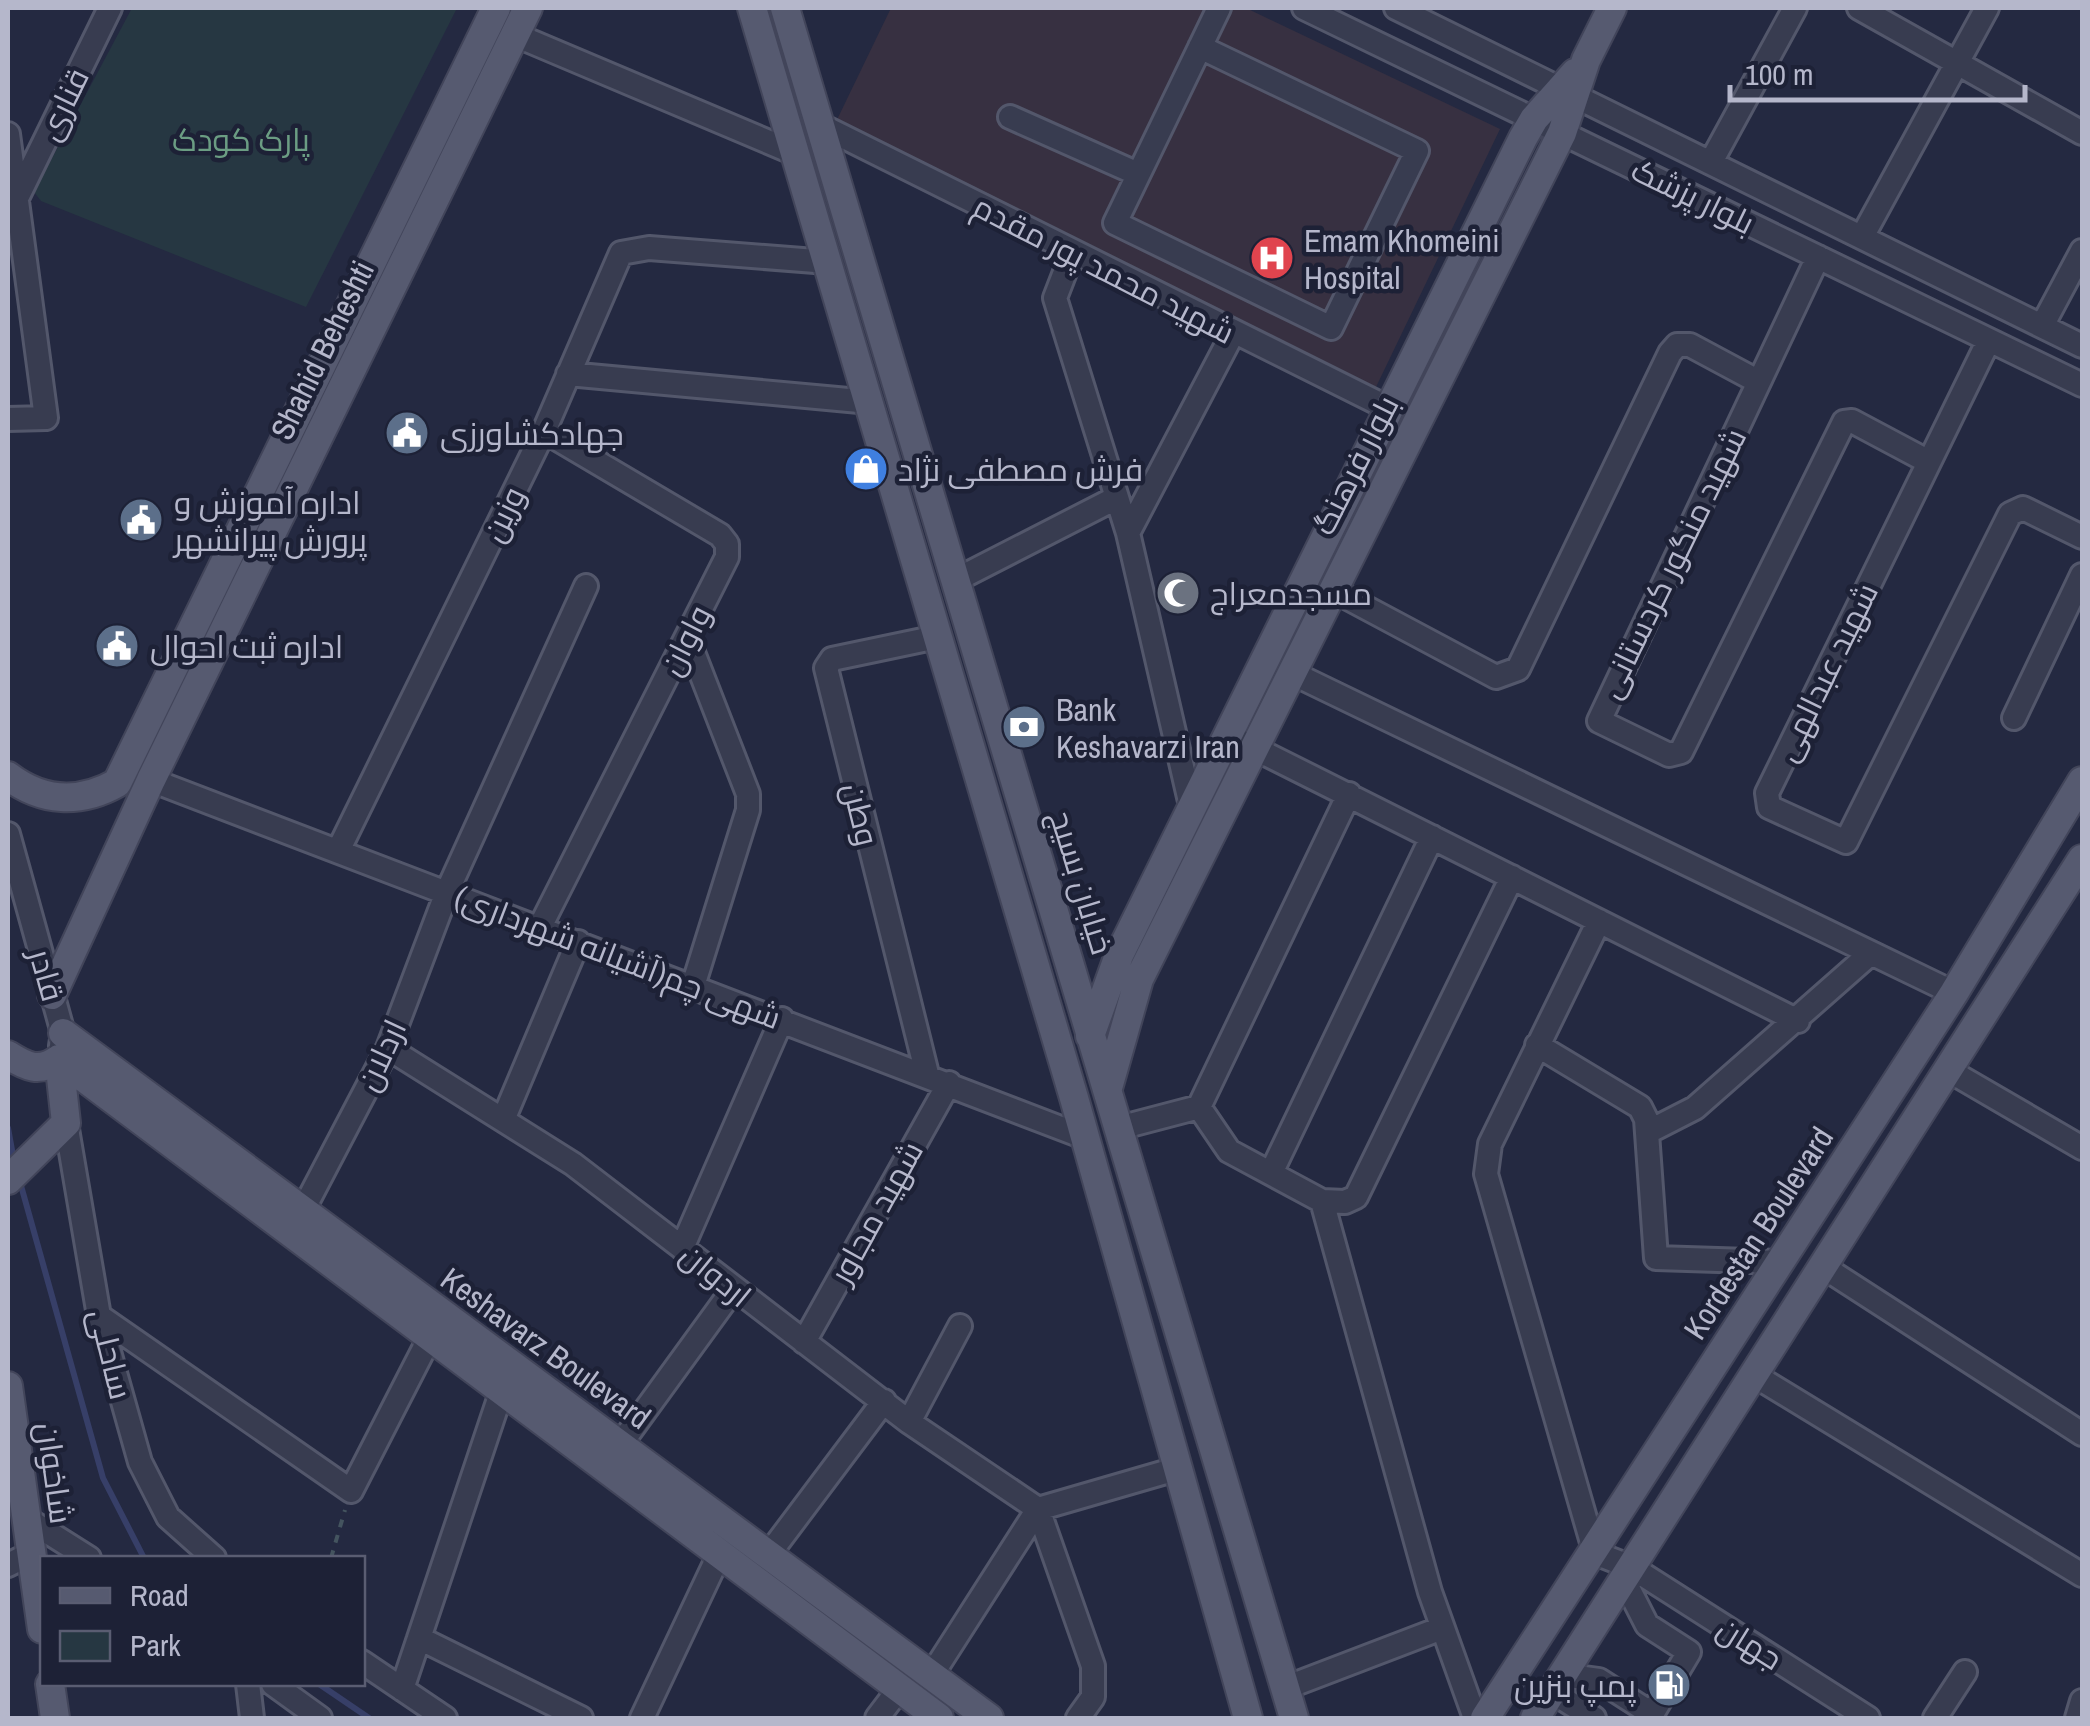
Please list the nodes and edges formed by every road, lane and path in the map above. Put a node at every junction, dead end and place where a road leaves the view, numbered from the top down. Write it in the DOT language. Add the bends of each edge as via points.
graph roads {
  1 [pos="110,8"];
  2 [pos="496,8"];
  3 [pos="528,8"];
  4 [pos="786,8"];
  5 [pos="1219,8"];
  6 [pos="1304,8"];
  7 [pos="1396,8"];
  8 [pos="1612,8"];
  9 [pos="1795,8"];
  10 [pos="1859,8"];
  11 [pos="1988,8"];
  12 [pos="746,10"];
  13 [pos="514,34"];
  14 [pos="1200,47"];
  15 [pos="1957,63"];
  16 [pos="1567,90"];
  17 [pos="1010,117"];
  18 [pos="820,125"];
  19 [pos="1528,129"];
  20 [pos="2082,133"];
  21 [pos="8,134"];
  22 [pos="1557,141"];
  23 [pos="797,154"];
  24 [pos="1711,162"];
  25 [pos="1138,174"];
  26 [pos="16,200"];
  27 [pos="1862,237"];
  28 [pos="2082,251"];
  29 [pos="1072,254"];
  30 [pos="1818,257"];
  31 [pos="828,262"];
  32 [pos="350,306"];
  33 [pos="376,319"];
  34 [pos="2042,326"];
  35 [pos="1233,333"];
  36 [pos="1989,340"];
  37 [pos="2082,346"];
  38 [pos="568,374"];
  39 [pos="1759,382"];
  40 [pos="2082,385"];
  41 [pos="870,402"];
  42 [pos="1390,410"];
  43 [pos="8,419"];
  44 [pos="544,431"];
  45 [pos="1928,462"];
  46 [pos="1116,498"];
  47 [pos="1128,532"];
  48 [pos="2082,538"];
  49 [pos="228,555"];
  50 [pos="254,570"];
  51 [pos="2082,575"];
  52 [pos="956,580"];
  53 [pos="586,586"];
  54 [pos="1331,589"];
  55 [pos="686,636"];
  56 [pos="936,637"];
  57 [pos="1290,672"];
  58 [pos="159,696"];
  59 [pos="185,710"];
  60 [pos="2014,718"];
  61 [pos="1241,742"];
  62 [pos="8,776"];
  63 [pos="151,780"];
  64 [pos="2082,781"];
  65 [pos="1349,794"];
  66 [pos="1192,810"];
  67 [pos="8,834"];
  68 [pos="1432,838"];
  69 [pos="338,851"];
  70 [pos="2082,859"];
  71 [pos="1512,877"];
  72 [pos="448,892"];
  73 [pos="1599,921"];
  74 [pos="540,927"];
  75 [pos="1062,938"];
  76 [pos="578,942"];
  77 [pos="1871,953"];
  78 [pos="1124,966"];
  79 [pos="693,986"];
  80 [pos="1954,993"];
  81 [pos="52,995"];
  82 [pos="782,1020"];
  83 [pos="1798,1021"];
  84 [pos="1091,1036"];
  85 [pos="1058,1044"];
  86 [pos="1537,1045"];
  87 [pos="61,1046"];
  88 [pos="388,1048"];
  89 [pos="18,1062"];
  90 [pos="1948,1070"];
  91 [pos="938,1078"];
  92 [pos="1107,1089"];
  93 [pos="1199,1107"];
  94 [pos="502,1120"];
  95 [pos="1119,1128"];
  96 [pos="60,1129"];
  97 [pos="1648,1132"];
  98 [pos="1084,1137"];
  99 [pos="2082,1148"];
  100 [pos="1271,1173"];
  101 [pos="9,1178"];
  102 [pos="1322,1200"];
  103 [pos="302,1212"];
  104 [pos="682,1248"];
  105 [pos="1782,1262"];
  106 [pos="1825,1268"];
  107 [pos="1162,1276"];
  108 [pos="1126,1286"];
  109 [pos="732,1290"];
  110 [pos="99,1316"];
  111 [pos="960,1326"];
  112 [pos="429,1339"];
  113 [pos="804,1342"];
  114 [pos="1754,1374"];
  115 [pos="8,1386"];
  116 [pos="501,1393"];
  117 [pos="884,1401"];
  118 [pos="909,1422"];
  119 [pos="2082,1434"];
  120 [pos="620,1445"];
  121 [pos="1176,1469"];
  122 [pos="351,1492"];
  123 [pos="1038,1509"];
  124 [pos="27,1519"];
  125 [pos="1595,1553"];
  126 [pos="769,1554"];
  127 [pos="719,1555"];
  128 [pos="86,1556"];
  129 [pos="212,1556"];
  130 [pos="332,1556"];
  131 [pos="20,1559"];
  132 [pos="1627,1573"];
  133 [pos="2082,1575"];
  134 [pos="40,1622"];
  135 [pos="1442,1628"];
  136 [pos="419,1638"];
  137 [pos="365,1664"];
  138 [pos="1965,1672"];
  139 [pos="931,1676"];
  140 [pos="1557,1683"];
  141 [pos="50,1686"];
  142 [pos="248,1686"];
  143 [pos="276,1686"];
  144 [pos="1285,1688"];
  145 [pos="402,1689"];
  146 [pos="899,1689"];
  147 [pos="55,1718"];
  148 [pos="252,1718"];
  149 [pos="320,1718"];
  150 [pos="445,1718"];
  151 [pos="581,1718"];
  152 [pos="642,1718"];
  153 [pos="877,1718"];
  154 [pos="939,1718"];
  155 [pos="989,1718"];
  156 [pos="1078,1718"];
  157 [pos="1248,1718"];
  158 [pos="1294,1718"];
  159 [pos="1475,1718"];
  160 [pos="1485,1718"];
  161 [pos="1535,1718"];
  162 [pos="1594,1718"];
  163 [pos="1868,1718"];
  164 [pos="1935,1718"];
  1 -- 26 [label="street, قناری"];
  2 -- 32 [label="main road, Shahid Beheshti"];
  3 -- 13 [label="main road, Shahid Beheshti"];
  4 -- 18 [label="main road, خیابان بسیج"];
  5 -- 14 [label="street"];
  6 -- 19 [label="street, بلوار پزشک"];
  7 -- 16 [label="street, بلوار پزشک"];
  8 -- 16 [label="main road"];
  9 -- 24 [label="street"];
  10 -- 15 [label="street"];
  11 -- 15 [label="street"];
  12 -- 23 [label="main road"];
  13 -- 23 [label="street"];
  13 -- 33 [label="main road, Shahid Beheshti"];
  14 -- 25 [label="street"];
  14 -- 25 [label="street" via="1417,151 1331,328 1114,223"];
  15 -- 20 [label="street"];
  15 -- 27 [label="street"];
  16 -- 19 [label="main road, بلوار فرهنگ"];
  16 -- 22 [label="main road, بلوار فرهنگ"];
  16 -- 24 [label="street, بلوار پزشک"];
  17 -- 25 [label="street"];
  18 -- 29 [label="street, شهید محمد پور مقدم"];
  18 -- 52 [label="main road, خیابان بسیج"];
  19 -- 22 [label="street, بلوار پزشک"];
  19 -- 42 [label="main road, بلوار فرهنگ"];
  21 -- 26 [label="street"];
  22 -- 30 [label="street, بلوار پزشک"];
  22 -- 54 [label="main road, بلوار فرهنگ"];
  23 -- 31 [label="main road"];
  24 -- 27 [label="street, بلوار پزشک"];
  26 -- 43 [label="street" via="46,418"];
  27 -- 34 [label="street, بلوار پزشک"];
  28 -- 34 [label="street"];
  29 -- 35 [label="street, شهید محمد پور مقدم"];
  29 -- 46 [label="street" via="1056,298"];
  30 -- 36 [label="street, بلوار پزشک"];
  30 -- 39 [label="street, شهید منگور کردستانی"];
  31 -- 38 [label="street, وزین" via="650,248 621,253"];
  31 -- 41 [label="main road"];
  32 -- 33 [label="main road"];
  32 -- 49 [label="main road, Shahid Beheshti"];
  33 -- 50 [label="main road, Shahid Beheshti"];
  34 -- 37 [label="street, بلوار پزشک"];
  35 -- 42 [label="street, شهید محمد پور مقدم"];
  35 -- 47 [label="street"];
  36 -- 40 [label="street, بلوار پزشک"];
  36 -- 45 [label="street"];
  38 -- 41 [label="street"];
  38 -- 44 [label="street, وزین"];
  39 -- 45 [label="street, شهید منگور کردستانی" via="1600,711 1604,727 1676,756 1844,422"];
  39 -- 54 [label="street" via="1690,345 1670,353 1510,675 1496,677"];
  41 -- 56 [label="main road"];
  42 -- 61 [label="main road, بلوار فرهنگ"];
  44 -- 55 [label="street, واوان" via="720,534 727,557"];
  44 -- 69 [label="street, وزین"];
  45 -- 48 [label="street, شهید عبدالهی" via="1767,792 1769,807 1846,842 2010,514 2023,508"];
  46 -- 47 [label="street"];
  46 -- 52 [label="street"];
  47 -- 66 [label="street"];
  49 -- 50 [label="main road"];
  49 -- 58 [label="main road, Shahid Beheshti"];
  50 -- 59 [label="main road, Shahid Beheshti"];
  51 -- 60 [label="street"];
  52 -- 75 [label="main road, خیابان بسیج"];
  53 -- 72 [label="street, اردلان"];
  54 -- 57 [label="main road, بلوار فرهنگ"];
  55 -- 74 [label="street, واوان"];
  55 -- 79 [label="street" via="748,794"];
  56 -- 85 [label="main road"];
  56 -- 91 [label="street, وطن" via="832,659 826,668"];
  57 -- 61 [label="main road, بلوار فرهنگ"];
  57 -- 77 [label="street"];
  58 -- 59 [label="main road"];
  58 -- 62 [label="main road, Shahid Beheshti" via="117,783 93,796 44,795"];
  59 -- 63 [label="main road, Shahid Beheshti"];
  61 -- 65 [label="street"];
  61 -- 66 [label="main road, بلوار فرهنگ"];
  61 -- 78 [label="main road, بلوار فرهنگ"];
  63 -- 69 [label="street, شهی چم(آشیانه شهرداری)"];
  63 -- 81 [label="main road, Shahid Beheshti"];
  64 -- 80 [label="main road, Kordestan Boulevard"];
  65 -- 68 [label="street"];
  65 -- 93 [label="street"];
  66 -- 78 [label="main road, بلوار فرهنگ"];
  67 -- 81 [label="street, قادر"];
  68 -- 71 [label="street"];
  68 -- 100 [label="street"];
  69 -- 72 [label="street, شهی چم(آشیانه شهرداری)"];
  70 -- 90 [label="main road"];
  71 -- 73 [label="street"];
  71 -- 102 [label="street" via="1365,1184 1345,1202"];
  72 -- 74 [label="street, شهی چم(آشیانه شهرداری)"];
  72 -- 88 [label="street, اردلان"];
  73 -- 83 [label="street"];
  73 -- 86 [label="street"];
  74 -- 76 [label="street, شهی چم(آشیانه شهرداری)"];
  75 -- 78 [label="main road" via="1073,951"];
  75 -- 84 [label="main road, خیابان بسیج"];
  76 -- 79 [label="street, شهی چم(آشیانه شهرداری)"];
  76 -- 94 [label="street"];
  77 -- 80 [label="street"];
  77 -- 83 [label="street"];
  78 -- 84 [label="main road, بلوار فرهنگ"];
  78 -- 92 [label="main road, بلوار فرهنگ"];
  79 -- 82 [label="street, شهی چم(آشیانه شهرداری)"];
  80 -- 105 [label="main road, Kordestan Boulevard"];
  81 -- 87 [label="street, قادر"];
  82 -- 91 [label="street, شهی چم(آشیانه شهرداری)"];
  82 -- 104 [label="street"];
  83 -- 97 [label="street" via="1695,1108"];
  84 -- 85 [label="main road"];
  84 -- 92 [label="main road, خیابان بسیج"];
  85 -- 98 [label="main road"];
  86 -- 97 [label="street" via="1630,1097"];
  86 -- 125 [label="street" via="1490,1144 1486,1174"];
  87 -- 89 [label="main road" via="46,1068"];
  87 -- 96 [label="main road"];
  87 -- 103 [label="main road, Keshavarz Boulevard"];
  87 -- 112 [label="main road, Keshavarz Boulevard"];
  88 -- 94 [label="street, اردوان"];
  88 -- 103 [label="street, اردلان"];
  90 -- 99 [label="street"];
  90 -- 106 [label="main road"];
  91 -- 98 [label="street, شهی چم(آشیانه شهرداری)"];
  91 -- 113 [label="street, شهید مجاور"];
  92 -- 95 [label="main road, خیابان بسیج"];
  93 -- 95 [label="street"];
  93 -- 100 [label="street" via="1229,1151"];
  94 -- 104 [label="street, اردوان" via="573,1164"];
  95 -- 107 [label="main road, خیابان بسیج"];
  96 -- 101 [label="main road"];
  96 -- 110 [label="street, ساحلی"];
  97 -- 105 [label="street" via="1656,1258"];
  98 -- 108 [label="main road"];
  100 -- 102 [label="street"];
  102 -- 135 [label="street"];
  103 -- 120 [label="main road, Keshavarz Boulevard"];
  104 -- 109 [label="street, اردوان"];
  105 -- 125 [label="main road, Kordestan Boulevard"];
  106 -- 114 [label="main road"];
  106 -- 119 [label="street"];
  107 -- 108 [label="main road"];
  107 -- 144 [label="main road, خیابان بسیج"];
  108 -- 121 [label="main road"];
  109 -- 113 [label="street, اردوان"];
  109 -- 120 [label="street"];
  110 -- 122 [label="street"];
  110 -- 129 [label="street, ساحلی" via="140,1462 168,1517"];
  111 -- 118 [label="street"];
  112 -- 116 [label="main road, Keshavarz Boulevard"];
  112 -- 122 [label="street"];
  113 -- 117 [label="street, اردوان"];
  114 -- 132 [label="main road"];
  114 -- 133 [label="street"];
  115 -- 124 [label="main road, شاخوان"];
  116 -- 127 [label="main road, Keshavarz Boulevard"];
  116 -- 136 [label="street"];
  117 -- 118 [label="street, اردوان"];
  117 -- 126 [label="street"];
  118 -- 123 [label="street, اردوان"];
  120 -- 126 [label="main road, Keshavarz Boulevard"];
  121 -- 123 [label="street"];
  121 -- 157 [label="main road"];
  122 -- 130 [label="path"];
  123 -- 139 [label="street"];
  123 -- 156 [label="street" via="1093,1666 1093,1697"];
  124 -- 128 [label="street"];
  124 -- 131 [label="main road, شاخوان"];
  125 -- 132 [label="street, جهان"];
  125 -- 160 [label="main road, Kordestan Boulevard"];
  126 -- 139 [label="main road, Keshavarz Boulevard"];
  127 -- 146 [label="main road, Keshavarz Boulevard"];
  127 -- 152 [label="street"];
  131 -- 134 [label="main road, شاخوان"];
  132 -- 140 [label="main road"];
  132 -- 140 [label="street" via="1647,1625 1690,1652 1652,1714 1600,1680"];
  132 -- 163 [label="street, جهان"];
  135 -- 144 [label="street"];
  135 -- 159 [label="street"];
  136 -- 145 [label="street"];
  136 -- 151 [label="street"];
  137 -- 145 [label="street"];
  138 -- 164 [label="street"];
  139 -- 155 [label="main road, Keshavarz Boulevard"];
  140 -- 161 [label="main road"];
  140 -- 162 [label="street"];
  141 -- 147 [label="main road"];
  142 -- 148 [label="street"];
  143 -- 149 [label="street"];
  144 -- 158 [label="main road, خیابان بسیج"];
  145 -- 150 [label="street"];
  146 -- 153 [label="street"];
  146 -- 154 [label="main road, Keshavarz Boulevard"];
}
